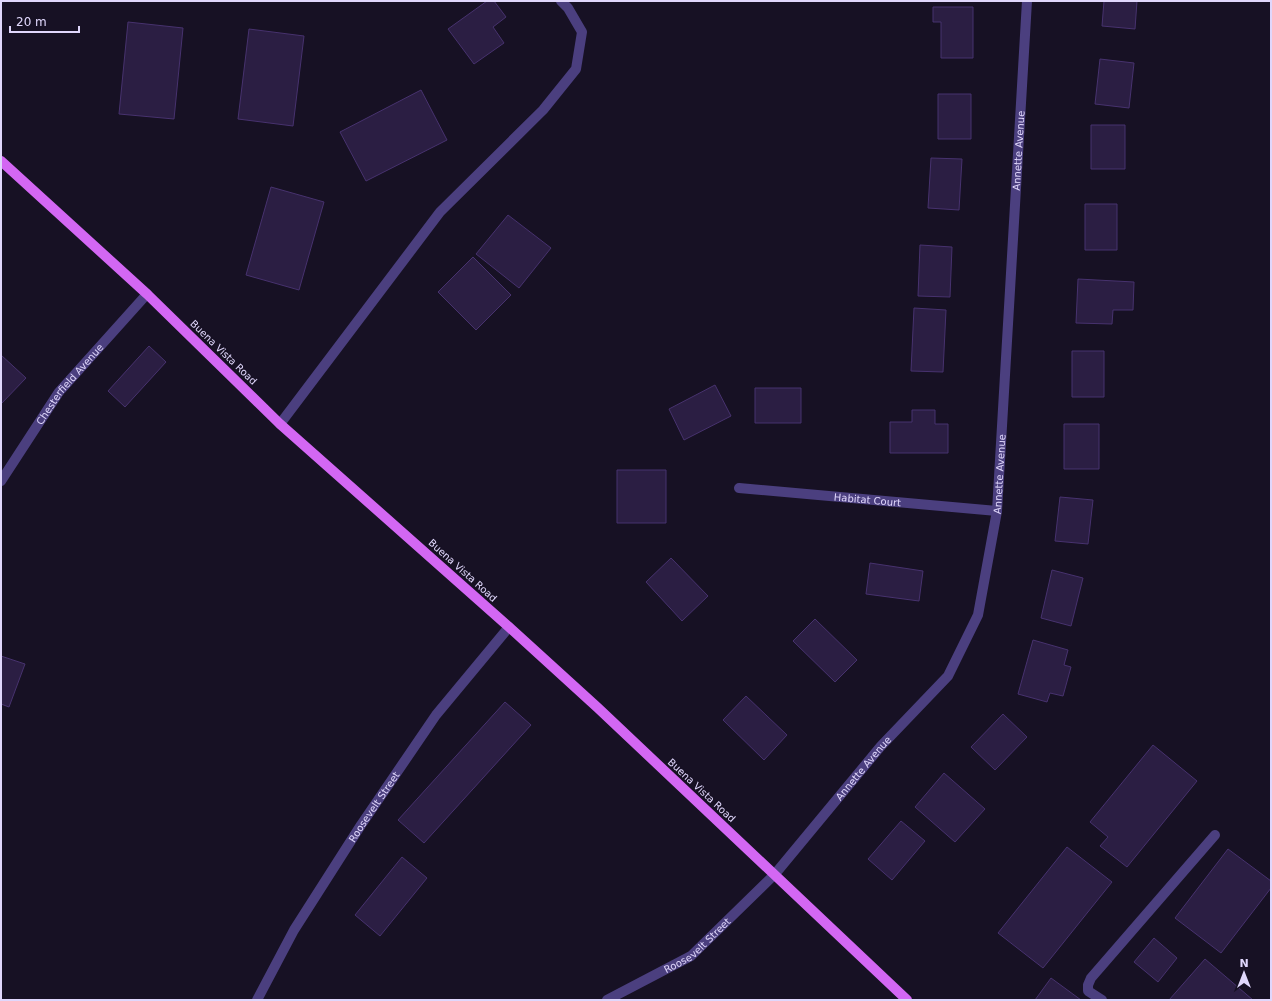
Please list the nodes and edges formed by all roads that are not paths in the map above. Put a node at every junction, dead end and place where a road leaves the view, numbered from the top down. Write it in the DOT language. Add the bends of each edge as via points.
graph roads {
  1 [pos="561,1"];
  2 [pos="1027,1"];
  3 [pos="1,161"];
  4 [pos="147,294"];
  5 [pos="280,424"];
  6 [pos="1,481"];
  7 [pos="739,488"];
  8 [pos="997,511"];
  9 [pos="509,627"];
  10 [pos="1215,835"];
  11 [pos="775,874"];
  12 [pos="257,1000"];
  13 [pos="607,1000"];
  14 [pos="907,1000"];
  15 [pos="1102,1000"];
  1 -- 5 [label="street" via="582,32 576,69 543,110 440,212"];
  2 -- 8 [label="street, Annette Avenue"];
  3 -- 4 [label="main road, Buena Vista Road"];
  4 -- 5 [label="main road, Buena Vista Road"];
  4 -- 6 [label="street, Chesterfield Avenue" via="59,392"];
  5 -- 9 [label="main road, Buena Vista Road"];
  7 -- 8 [label="street, Habitat Court"];
  8 -- 11 [label="street, Annette Avenue" via="978,615 948,676 881,746"];
  9 -- 11 [label="main road, Buena Vista Road"];
  9 -- 12 [label="street, Roosevelt Street" via="436,715 361,825 294,930"];
  10 -- 15 [label="street" via="1091,978 1088,991"];
  11 -- 13 [label="street, Roosevelt Street" via="691,956"];
  11 -- 14 [label="main road, Buena Vista Road"];
}
